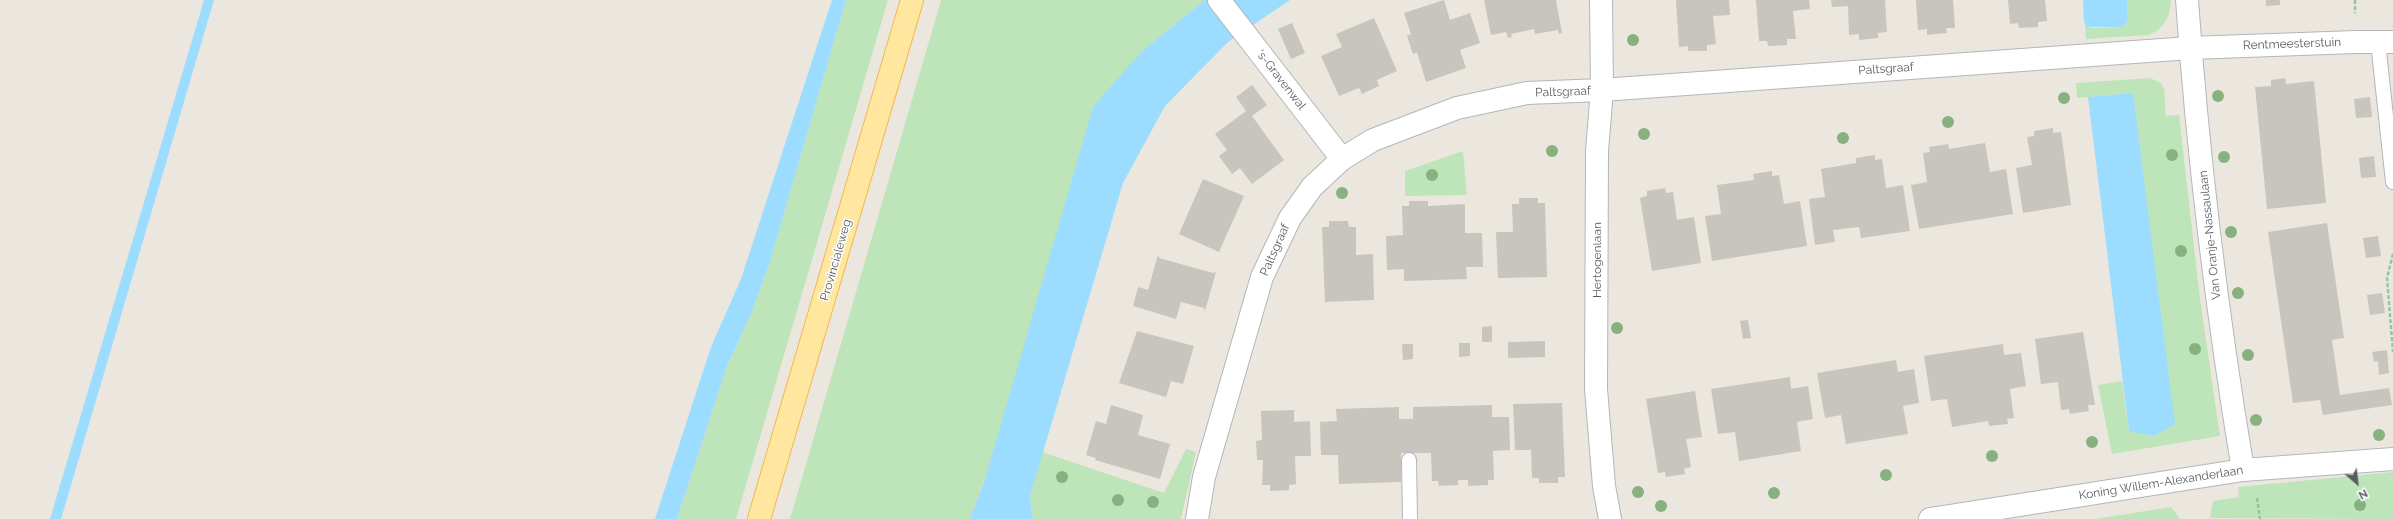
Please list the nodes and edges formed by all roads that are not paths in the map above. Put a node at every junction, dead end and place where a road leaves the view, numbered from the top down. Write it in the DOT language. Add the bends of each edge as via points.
graph roads {
  1 [pos="912,0"];
  2 [pos="1219,0"];
  3 [pos="1601,0"];
  4 [pos="2187,0"];
  5 [pos="2386,42"];
  6 [pos="2190,48"];
  7 [pos="1602,90"];
  8 [pos="1342,159"];
  9 [pos="2393,182"];
  10 [pos="2393,459"];
  11 [pos="1409,460"];
  12 [pos="2243,470"];
  13 [pos="760,519"];
  14 [pos="1197,519"];
  15 [pos="1410,519"];
  16 [pos="1610,519"];
  17 [pos="1930,519"];
  1 -- 13 [label="main road, Provincialeweg"];
  2 -- 8 [label="street, 's-Gravenwal"];
  3 -- 7 [label="street, Hertogenlaan"];
  4 -- 6 [label="street, Van Oranje-Nassaulaan"];
  5 -- 6 [label="street, Rentmeesterstuin"];
  5 -- 9 [label="lane"];
  6 -- 7 [label="street, Paltsgraaf"];
  6 -- 12 [label="street, Van Oranje-Nassaulaan" via="2210,249 2225,364"];
  7 -- 8 [label="street, Paltsgraaf" via="1527,93 1457,108 1373,140"];
  7 -- 16 [label="street, Hertogenlaan" via="1597,151 1596,389 1604,486"];
  8 -- 14 [label="street, Paltsgraaf" via="1312,187 1290,218 1262,277 1204,477"];
  10 -- 12 [label="street, Koning Willem-Alexanderlaan"];
  11 -- 15 [label="lane"];
  12 -- 17 [label="street, Koning Willem-Alexanderlaan"];
}
